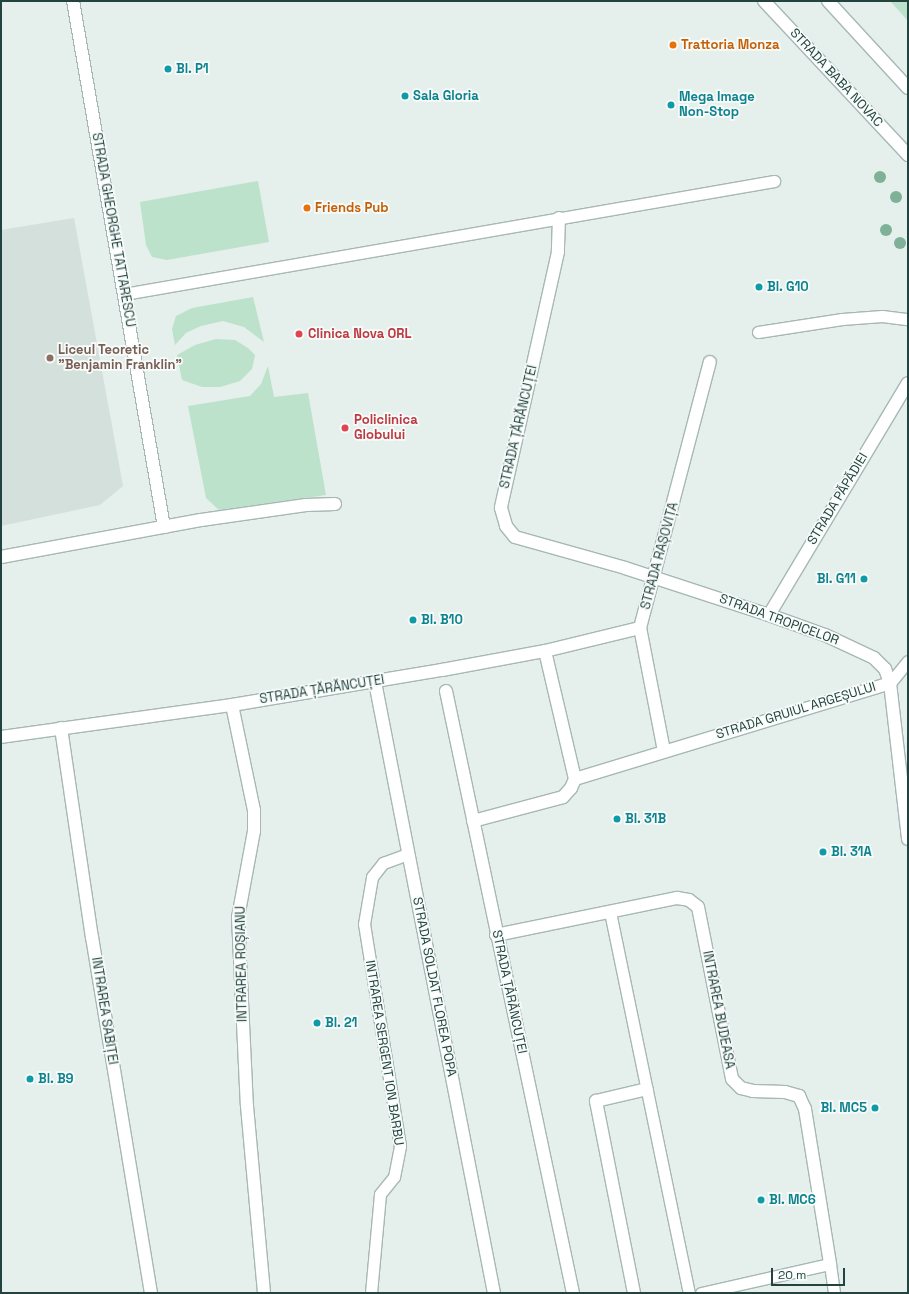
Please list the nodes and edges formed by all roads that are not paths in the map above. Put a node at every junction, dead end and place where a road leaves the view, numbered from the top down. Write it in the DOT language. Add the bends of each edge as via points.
graph roads {
  1 [pos="73,1"];
  2 [pos="764,1"];
  3 [pos="828,1"];
  4 [pos="908,88"];
  5 [pos="908,155"];
  6 [pos="774,181"];
  7 [pos="559,218"];
  8 [pos="124,294"];
  9 [pos="908,319"];
  10 [pos="758,332"];
  11 [pos="710,362"];
  12 [pos="908,383"];
  13 [pos="335,504"];
  14 [pos="164,526"];
  15 [pos="1,557"];
  16 [pos="655,577"];
  17 [pos="769,615"];
  18 [pos="640,628"];
  19 [pos="545,651"];
  20 [pos="908,661"];
  21 [pos="375,682"];
  22 [pos="890,683"];
  23 [pos="446,691"];
  24 [pos="232,705"];
  25 [pos="61,728"];
  26 [pos="1,737"];
  27 [pos="664,751"];
  28 [pos="904,777"];
  29 [pos="575,778"];
  30 [pos="473,821"];
  31 [pos="908,839"];
  32 [pos="408,854"];
  33 [pos="610,912"];
  34 [pos="496,935"];
  35 [pos="647,1088"];
  36 [pos="830,1264"];
  37 [pos="151,1293"];
  38 [pos="264,1293"];
  39 [pos="371,1293"];
  40 [pos="494,1293"];
  41 [pos="573,1293"];
  42 [pos="634,1293"];
  43 [pos="689,1293"];
  44 [pos="701,1293"];
  45 [pos="834,1293"];
  1 -- 8 [label="street, STRADA GHEORGHE TATTARESCU"];
  2 -- 5 [label="street, STRADA BABA NOVAC"];
  3 -- 4 [label="street"];
  6 -- 7 [label="lane"];
  7 -- 8 [label="lane"];
  7 -- 16 [label="street, STRADA ȚĂRĂNCUȚEI" via="558,252 502,508 506,526 515,537"];
  8 -- 14 [label="street, STRADA GHEORGHE TATTARESCU"];
  9 -- 10 [label="lane" via="882,316 842,319"];
  11 -- 16 [label="street, STRADA RAȘOVIȚA"];
  12 -- 17 [label="street, STRADA PĂPĂDIEI"];
  13 -- 14 [label="street" via="306,505"];
  14 -- 15 [label="street"];
  16 -- 17 [label="street, STRADA TROPICELOR"];
  16 -- 18 [label="street, STRADA RAȘOVIȚA"];
  17 -- 22 [label="street, STRADA TROPICELOR" via="825,635 874,658 885,669"];
  18 -- 19 [label="street, STRADA ȚĂRĂNCUȚEI"];
  18 -- 27 [label="street, STRADA RAȘOVIȚA"];
  19 -- 21 [label="street, STRADA ȚĂRĂNCUȚEI"];
  19 -- 29 [label="street"];
  20 -- 22 [label="lane"];
  21 -- 24 [label="street, STRADA ȚĂRĂNCUȚEI"];
  21 -- 32 [label="street, STRADA SOLDAT FLOREA POPA"];
  22 -- 27 [label="street, STRADA GRUIUL ARGEȘULUI"];
  22 -- 28 [label="street, STRADA GRUIUL ARGEȘULUI"];
  23 -- 30 [label="street, STRADA ȚĂRĂNCUȚEI"];
  24 -- 25 [label="street, STRADA ȚĂRĂNCUȚEI"];
  24 -- 38 [label="street, INTRAREA ROȘIANU" via="254,810 254,832 238,917 247,1106"];
  25 -- 26 [label="street, STRADA ȚĂRĂNCUȚEI"];
  25 -- 37 [label="street, INTRAREA SABIȚEI" via="92,937"];
  27 -- 29 [label="street, STRADA GRUIUL ARGEȘULUI"];
  28 -- 31 [label="street, STRADA GRUIUL ARGEȘULUI"];
  29 -- 30 [label="street" via="563,797"];
  30 -- 34 [label="street, STRADA ȚĂRĂNCUȚEI"];
  32 -- 39 [label="lane, INTRAREA SERGENT ION BARBU" via="383,863 372,877 364,924 400,1146 394,1177 380,1194"];
  32 -- 40 [label="street, STRADA SOLDAT FLOREA POPA"];
  33 -- 34 [label="street, INTRAREA BUDEASA"];
  33 -- 35 [label="lane"];
  33 -- 36 [label="street, INTRAREA BUDEASA" via="677,898 689,900 698,907 732,1079 741,1088 785,1092 799,1096 805,1109"];
  34 -- 41 [label="street, STRADA ȚĂRĂNCUȚEI"];
  35 -- 42 [label="street" via="596,1101"];
  35 -- 43 [label="lane"];
  36 -- 44 [label="lane"];
  36 -- 45 [label="lane"];
}
